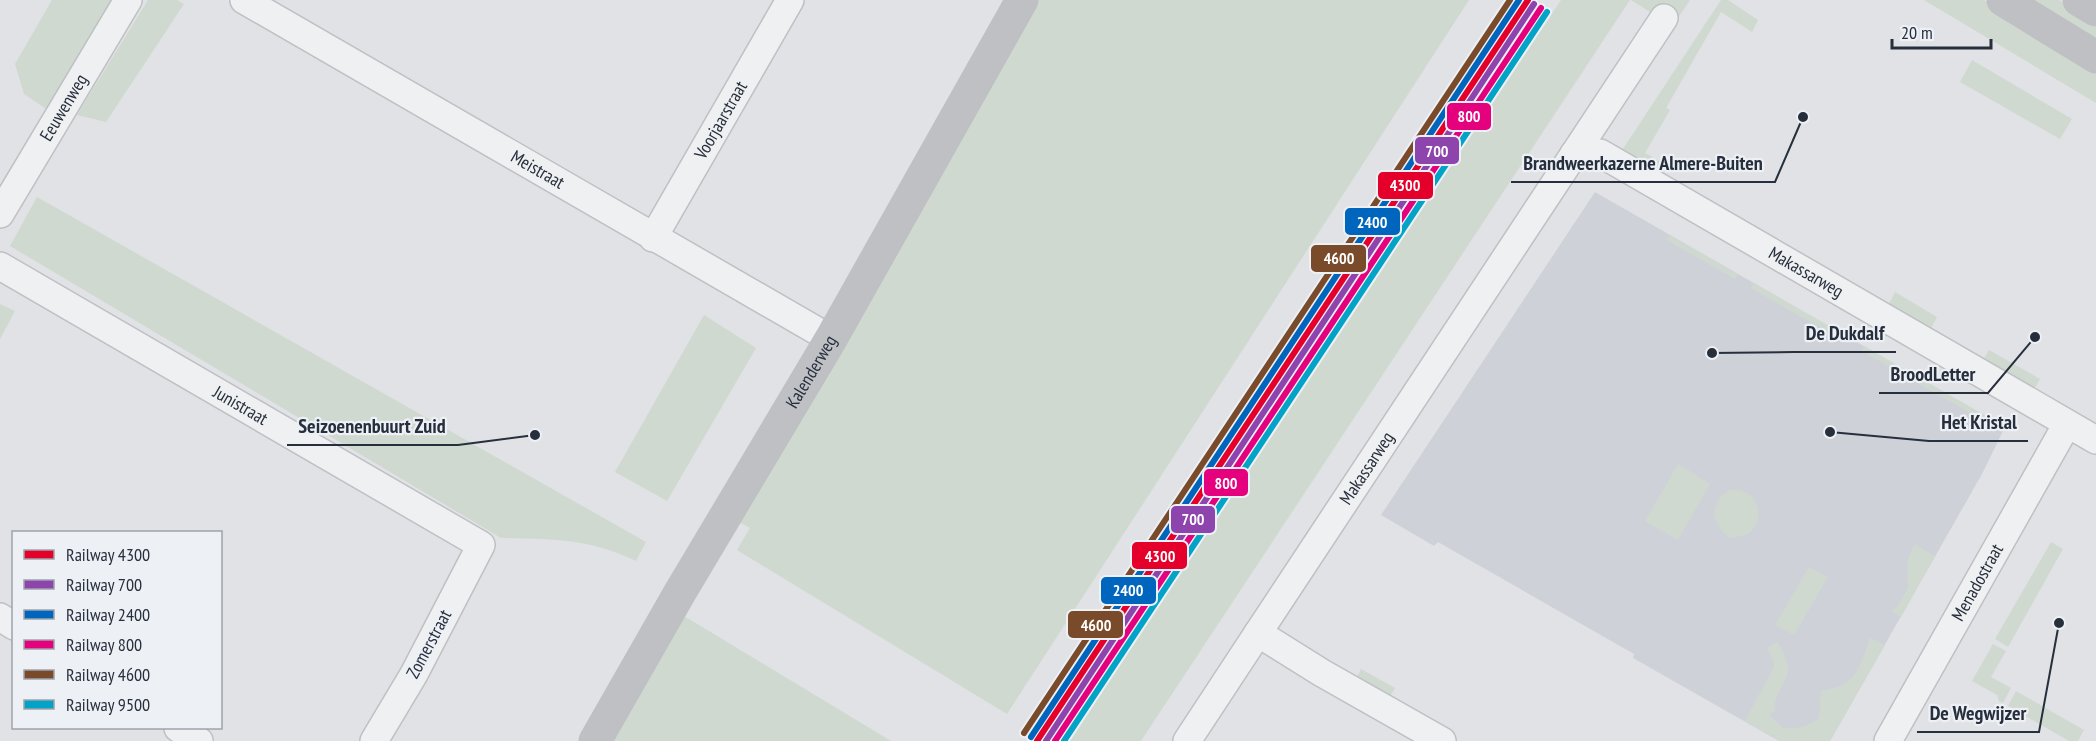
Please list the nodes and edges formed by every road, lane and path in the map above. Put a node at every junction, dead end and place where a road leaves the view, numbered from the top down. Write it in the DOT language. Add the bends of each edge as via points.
graph roads {
  1 [pos="128,0"];
  2 [pos="244,0"];
  3 [pos="790,0"];
  4 [pos="1022,0"];
  5 [pos="2003,0"];
  6 [pos="2079,0"];
  7 [pos="2096,10"];
  8 [pos="1664,18"];
  9 [pos="2096,57"];
  10 [pos="1574,154"];
  11 [pos="0,214"];
  12 [pos="653,238"];
  13 [pos="0,266"];
  14 [pos="831,339"];
  15 [pos="2067,424"];
  16 [pos="2096,440"];
  17 [pos="481,545"];
  18 [pos="1258,633"];
  19 [pos="180,729"];
  20 [pos="200,741"];
  21 [pos="374,741"];
  22 [pos="596,741"];
  23 [pos="1188,741"];
  24 [pos="1442,741"];
  25 [pos="1888,741"];
  1 -- 11 [label="street, Eeuwenweg"];
  2 -- 12 [label="street, Meistraat"];
  3 -- 12 [label="street, Voorjaarstraat"];
  4 -- 14 [label="street, Kalenderweg"];
  5 -- 9 [label="street"];
  6 -- 7 [label="street"];
  8 -- 10 [label="street, Makassarweg"];
  10 -- 15 [label="street, Makassarweg" via="1600,153"];
  10 -- 18 [label="street, Makassarweg"];
  12 -- 14 [label="street, Meistraat"];
  13 -- 17 [label="street, Junistraat"];
  14 -- 22 [label="street, Kalenderweg"];
  15 -- 16 [label="street, Makassarweg"];
  15 -- 25 [label="street, Menadostraat"];
  17 -- 21 [label="street, Zomerstraat" via="414,674"];
  18 -- 23 [label="street, Makassarweg"];
  18 -- 24 [label="street"];
  19 -- 20 [label="street"];
}
